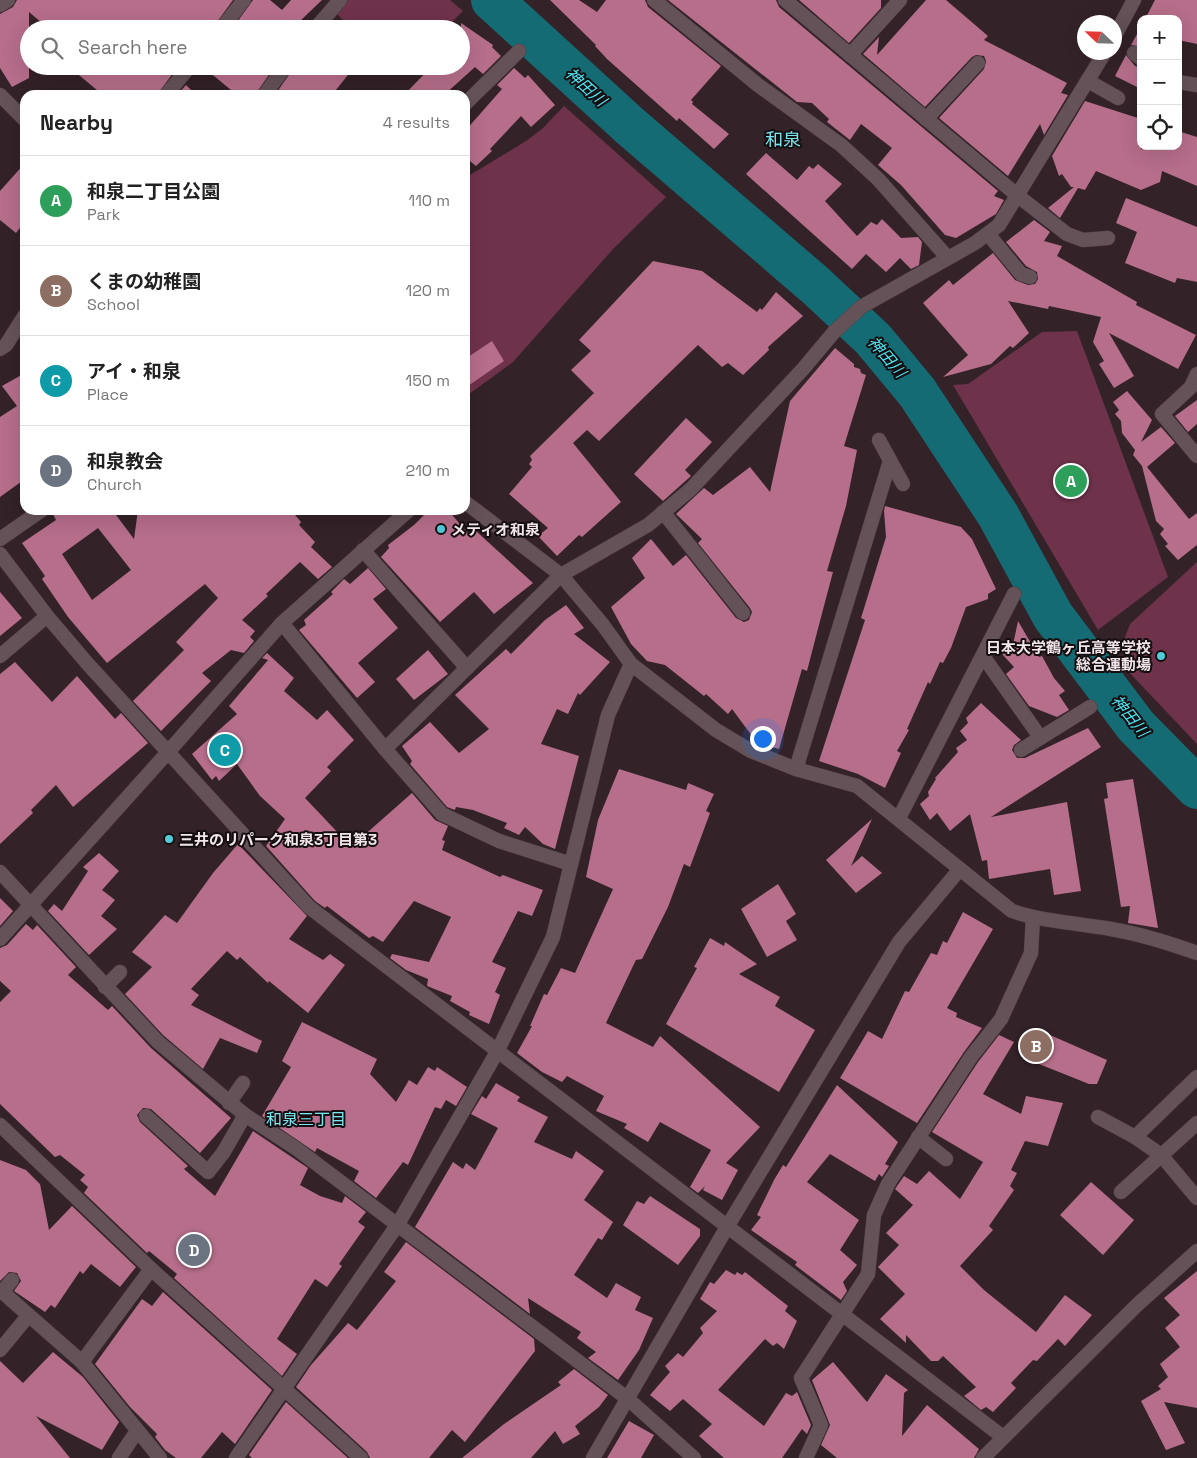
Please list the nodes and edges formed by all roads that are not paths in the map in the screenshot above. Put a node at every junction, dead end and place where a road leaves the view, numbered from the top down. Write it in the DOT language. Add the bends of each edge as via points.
graph roads {
  1 [pos="8,0"];
  2 [pos="244,0"];
  3 [pos="340,0"];
  4 [pos="654,0"];
  5 [pos="785,0"];
  6 [pos="900,0"];
  7 [pos="1134,0"];
  8 [pos="0,5"];
  9 [pos="228,20"];
  10 [pos="323,20"];
  11 [pos="1122,22"];
  12 [pos="519,51"];
  13 [pos="850,55"];
  14 [pos="1100,60"];
  15 [pos="978,63"];
  16 [pos="183,75"];
  17 [pos="279,75"];
  18 [pos="1088,81"];
  19 [pos="1182,83"];
  20 [pos="1197,85"];
  21 [pos="170,90"];
  22 [pos="268,90"];
  23 [pos="0,95"];
  24 [pos="1118,98"];
  25 [pos="470,99"];
  26 [pos="20,115"];
  27 [pos="926,119"];
  28 [pos="1018,196"];
  29 [pos="988,234"];
  30 [pos="1108,238"];
  31 [pos="947,257"];
  32 [pos="1030,277"];
  33 [pos="20,323"];
  34 [pos="0,349"];
  35 [pos="1197,374"];
  36 [pos="879,440"];
  37 [pos="1197,456"];
  38 [pos="890,461"];
  39 [pos="903,484"];
  40 [pos="470,506"];
  41 [pos="663,512"];
  42 [pos="35,515"];
  43 [pos="403,515"];
  44 [pos="0,539"];
  45 [pos="363,550"];
  46 [pos="0,554"];
  47 [pos="561,575"];
  48 [pos="1014,594"];
  49 [pos="743,613"];
  50 [pos="47,616"];
  51 [pos="282,623"];
  52 [pos="0,656"];
  53 [pos="983,656"];
  54 [pos="631,664"];
  55 [pos="467,668"];
  56 [pos="1090,707"];
  57 [pos="1040,736"];
  58 [pos="385,750"];
  59 [pos="1021,750"];
  60 [pos="169,751"];
  61 [pos="796,769"];
  62 [pos="899,818"];
  63 [pos="571,864"];
  64 [pos="960,869"];
  65 [pos="0,872"];
  66 [pos="31,904"];
  67 [pos="1033,918"];
  68 [pos="0,939"];
  69 [pos="1197,953"];
  70 [pos="120,972"];
  71 [pos="105,987"];
  72 [pos="497,1052"];
  73 [pos="1197,1077"];
  74 [pos="243,1083"];
  75 [pos="229,1103"];
  76 [pos="245,1115"];
  77 [pos="146,1116"];
  78 [pos="1098,1117"];
  79 [pos="1197,1123"];
  80 [pos="0,1125"];
  81 [pos="918,1137"];
  82 [pos="1135,1137"];
  83 [pos="1161,1155"];
  84 [pos="946,1159"];
  85 [pos="1121,1192"];
  86 [pos="1197,1198"];
  87 [pos="398,1224"];
  88 [pos="727,1227"];
  89 [pos="1197,1251"];
  90 [pos="151,1269"];
  91 [pos="12,1280"];
  92 [pos="1,1291"];
  93 [pos="28,1316"];
  94 [pos="841,1316"];
  95 [pos="0,1350"];
  96 [pos="82,1362"];
  97 [pos="285,1389"];
  98 [pos="628,1398"];
  99 [pos="137,1431"];
  100 [pos="1003,1438"];
  101 [pos="119,1458"];
  102 [pos="160,1458"];
  103 [pos="236,1458"];
  104 [pos="361,1458"];
  105 [pos="592,1458"];
  106 [pos="694,1458"];
  107 [pos="806,1458"];
  108 [pos="983,1458"];
  1 -- 8 [label="street"];
  2 -- 9 [label="street"];
  3 -- 10 [label="street"];
  4 -- 31 [label="street" via="758,85 841,145 878,179"];
  5 -- 13 [label="street"];
  6 -- 13 [label="street"];
  7 -- 11 [label="street"];
  12 -- 25 [label="street"];
  13 -- 27 [label="street"];
  14 -- 18 [label="street"];
  15 -- 27 [label="street"];
  16 -- 21 [label="street"];
  17 -- 22 [label="street"];
  18 -- 24 [label="street"];
  18 -- 28 [label="street"];
  19 -- 20 [label="street"];
  23 -- 26 [label="street"];
  27 -- 28 [label="street"];
  28 -- 29 [label="street" via="1000,225"];
  28 -- 30 [label="street" via="1067,234 1083,240"];
  29 -- 31 [label="street"];
  29 -- 32 [label="street" via="1021,274"];
  31 -- 41 [label="street" via="861,307 691,488"];
  33 -- 34 [label="street"];
  35 -- 37 [label="street" via="1191,387 1162,414"];
  36 -- 38 [label="street"];
  38 -- 39 [label="street"];
  38 -- 61 [label="street"];
  40 -- 47 [label="street"];
  41 -- 47 [label="street" via="648,525"];
  41 -- 49 [label="street"];
  42 -- 44 [label="street"];
  43 -- 45 [label="street"];
  45 -- 51 [label="street"];
  45 -- 55 [label="street"];
  46 -- 50 [label="street"];
  47 -- 54 [label="street"];
  47 -- 55 [label="street"];
  48 -- 53 [label="street"];
  50 -- 52 [label="street"];
  50 -- 60 [label="street"];
  51 -- 58 [label="street"];
  51 -- 60 [label="street"];
  53 -- 57 [label="street"];
  53 -- 62 [label="street"];
  54 -- 61 [label="street" via="716,730 751,751"];
  54 -- 63 [label="street" via="608,715"];
  55 -- 58 [label="street"];
  56 -- 57 [label="street"];
  57 -- 59 [label="street"];
  58 -- 63 [label="street" via="442,814 500,841"];
  60 -- 66 [label="street"];
  60 -- 72 [label="street" via="309,908"];
  61 -- 62 [label="street" via="857,786"];
  62 -- 64 [label="street"];
  63 -- 72 [label="street" via="553,937"];
  64 -- 67 [label="street" via="998,902"];
  64 -- 88 [label="street" via="899,942"];
  65 -- 66 [label="street"];
  66 -- 68 [label="street"];
  66 -- 71 [label="street"];
  67 -- 69 [label="street" via="1112,929"];
  67 -- 81 [label="street" via="1030,953 1001,1020 971,1057"];
  70 -- 71 [label="street"];
  71 -- 75 [label="street" via="157,1041"];
  72 -- 87 [label="street"];
  72 -- 88 [label="street"];
  73 -- 82 [label="street"];
  74 -- 75 [label="street"];
  75 -- 76 [label="street"];
  76 -- 77 [label="street" via="224,1153 208,1172"];
  76 -- 87 [label="street"];
  78 -- 82 [label="street"];
  79 -- 83 [label="street"];
  80 -- 90 [label="street"];
  81 -- 84 [label="street"];
  81 -- 94 [label="street" via="888,1184 874,1215 868,1274"];
  82 -- 83 [label="street"];
  83 -- 85 [label="street"];
  83 -- 86 [label="street"];
  87 -- 97 [label="street"];
  87 -- 98 [label="street"];
  88 -- 94 [label="street"];
  88 -- 98 [label="street"];
  89 -- 100 [label="street" via="1137,1305"];
  90 -- 96 [label="street"];
  90 -- 97 [label="street"];
  91 -- 92 [label="street"];
  92 -- 93 [label="street"];
  93 -- 95 [label="street"];
  93 -- 96 [label="street"];
  94 -- 100 [label="street"];
  94 -- 107 [label="street" via="801,1378 821,1426"];
  96 -- 99 [label="street"];
  97 -- 103 [label="street"];
  97 -- 104 [label="street"];
  98 -- 105 [label="street"];
  98 -- 106 [label="street"];
  99 -- 101 [label="street"];
  99 -- 102 [label="street"];
  100 -- 108 [label="street"];
}
